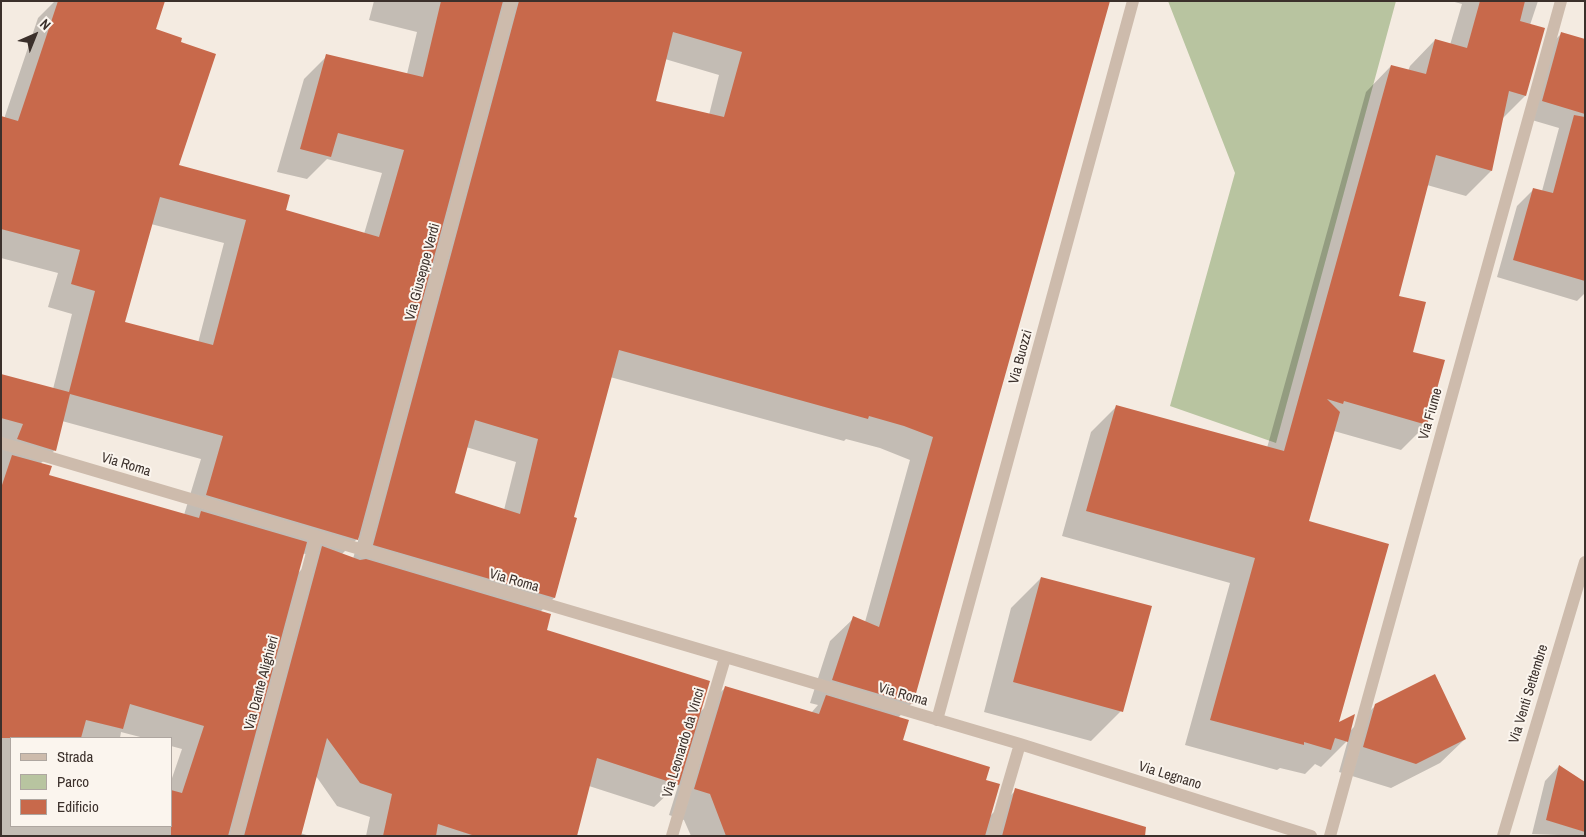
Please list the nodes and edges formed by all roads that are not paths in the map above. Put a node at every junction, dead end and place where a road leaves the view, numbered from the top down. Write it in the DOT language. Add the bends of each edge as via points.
graph roads {
  1 [pos="511,1"];
  2 [pos="1133,1"];
  3 [pos="1562,1"];
  4 [pos="1,443"];
  5 [pos="316,538"];
  6 [pos="363,552"];
  7 [pos="1585,562"];
  8 [pos="725,658"];
  9 [pos="937,720"];
  10 [pos="1020,744"];
  11 [pos="236,836"];
  12 [pos="672,836"];
  13 [pos="993,836"];
  14 [pos="1311,836"];
  15 [pos="1330,836"];
  16 [pos="1503,836"];
  1 -- 6 [label="street, Via Giuseppe Verdi"];
  2 -- 9 [label="street, Via Buozzi"];
  3 -- 15 [label="street, Via Fiume"];
  4 -- 5 [label="street, Via Roma"];
  5 -- 6 [label="street, Via Roma"];
  5 -- 11 [label="street, Via Dante Alighieri"];
  6 -- 8 [label="street, Via Roma"];
  7 -- 16 [label="street, Via Venti Settembre"];
  8 -- 9 [label="street, Via Roma"];
  8 -- 12 [label="street, Via Leonardo da Vinci"];
  9 -- 10 [label="street, Via Roma"];
  10 -- 13 [label="street"];
  10 -- 14 [label="street, Via Legnano"];
}
